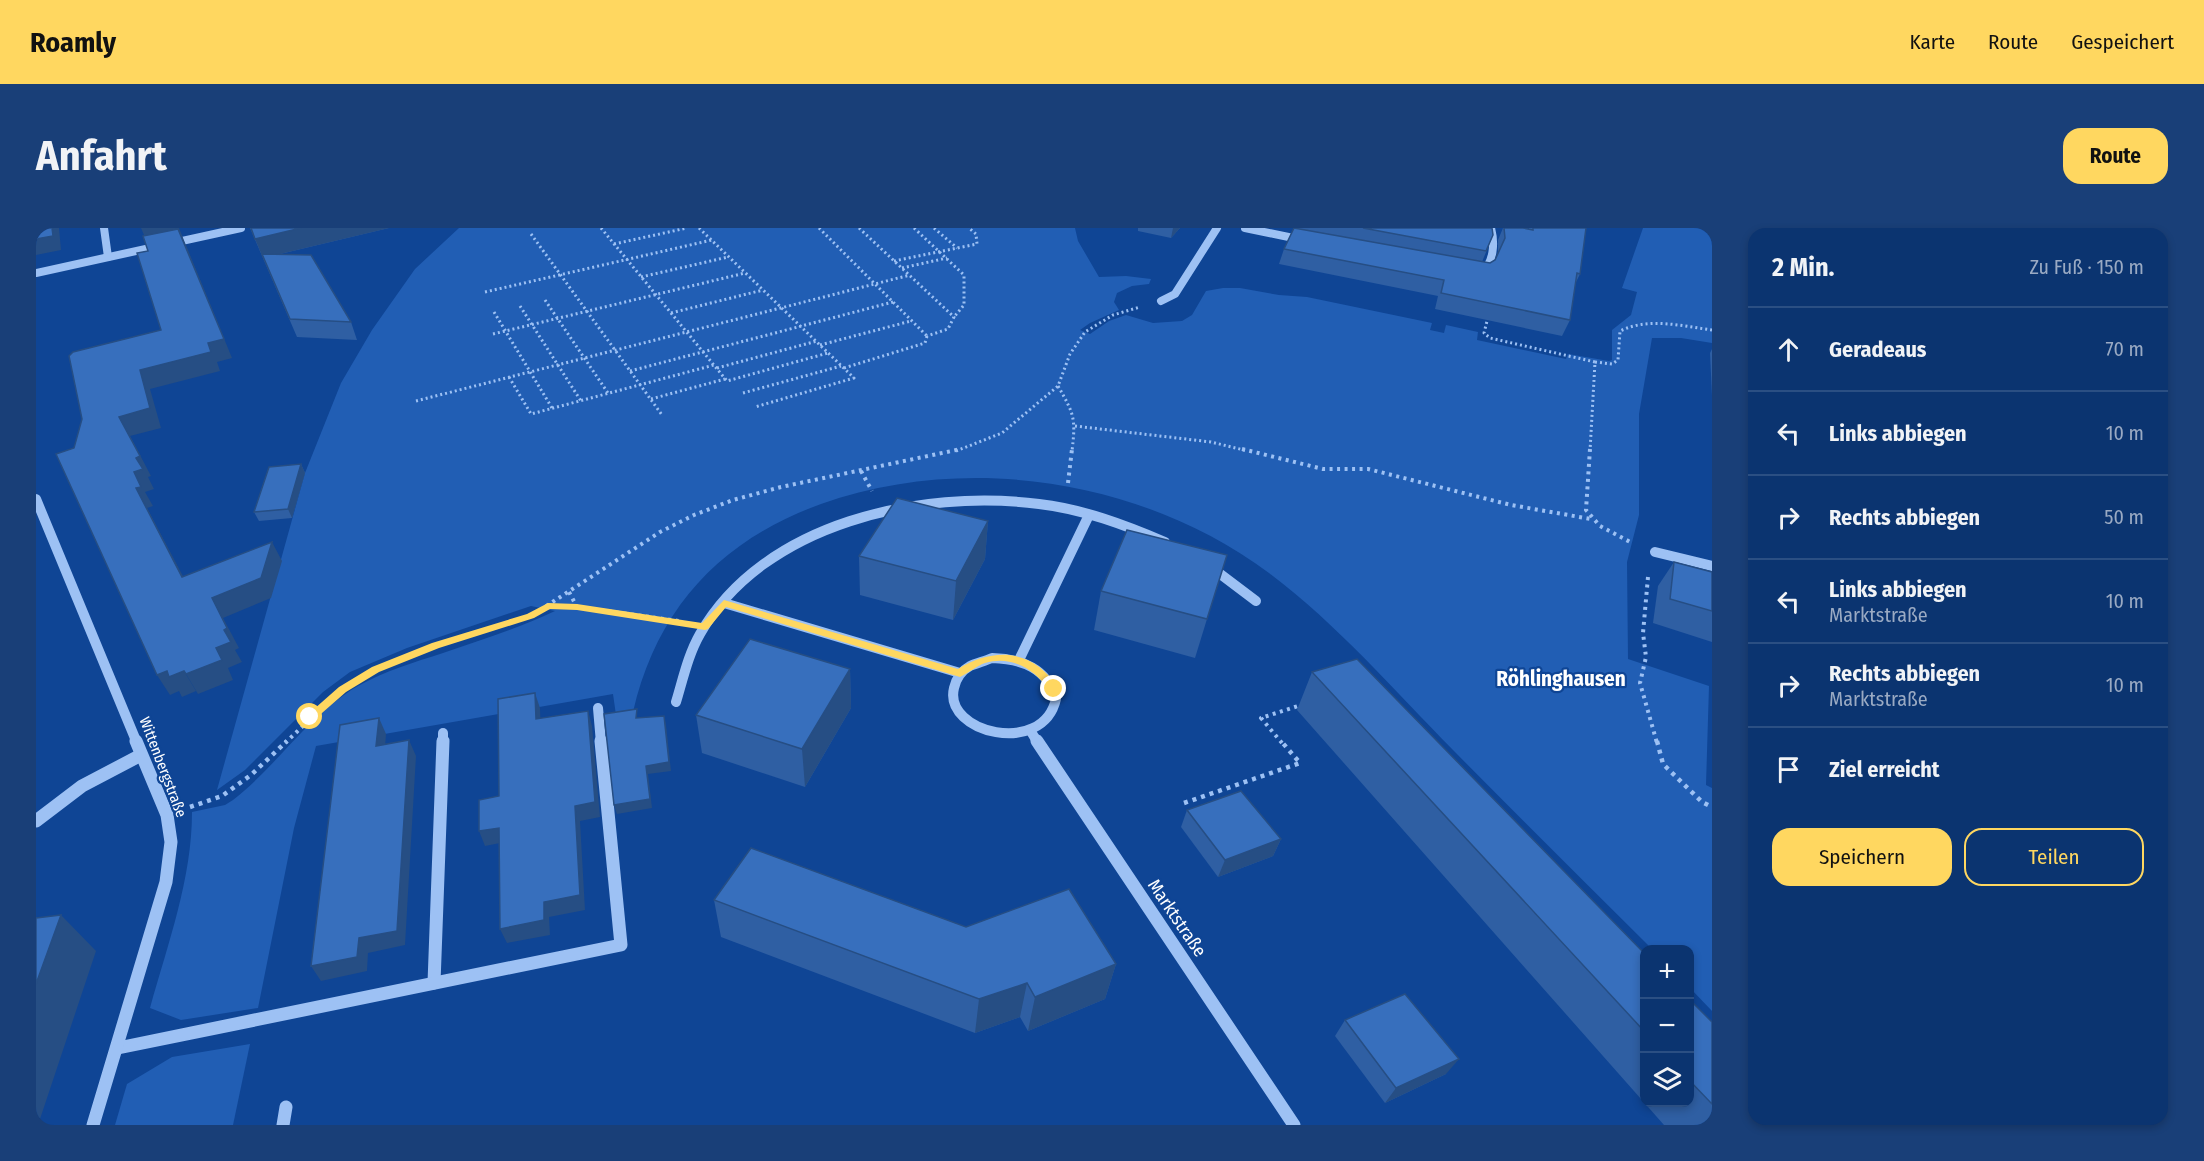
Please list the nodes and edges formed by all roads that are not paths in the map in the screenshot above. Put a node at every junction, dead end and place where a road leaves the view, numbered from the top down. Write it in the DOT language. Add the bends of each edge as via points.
graph roads {
  1 [pos="104,228"];
  2 [pos="240,228"];
  3 [pos="1217,228"];
  4 [pos="1245,228"];
  5 [pos="1491,228"];
  6 [pos="1309,241"];
  7 [pos="108,257"];
  8 [pos="1472,271"];
  9 [pos="36,273"];
  10 [pos="1161,301"];
  11 [pos="36,499"];
  12 [pos="1089,515"];
  13 [pos="1172,545"];
  14 [pos="1655,552"];
  15 [pos="1197,558"];
  16 [pos="1712,566"];
  17 [pos="1256,601"];
  18 [pos="724,603"];
  19 [pos="1019,660"];
  20 [pos="960,673"];
  21 [pos="676,702"];
  22 [pos="598,708"];
  23 [pos="1030,730"];
  24 [pos="442,733"];
  25 [pos="141,755"];
  26 [pos="36,821"];
  27 [pos="434,983"];
  28 [pos="118,1048"];
  29 [pos="285,1107"];
  30 [pos="93,1125"];
  31 [pos="283,1125"];
  32 [pos="1294,1125"];
  1 -- 7 [label="street"];
  2 -- 7 [label="street"];
  3 -- 10 [label="street" via="1175,294"];
  4 -- 6 [label="street"];
  5 -- 8 [label="street" via="1495,239 1490,263 1483,273"];
  7 -- 9 [label="street"];
  11 -- 25 [label="street, Wittenbergstraße"];
  12 -- 13 [label="street"];
  12 -- 18 [label="street" via="1012,501 918,504 844,522 777,555"];
  12 -- 19 [label="street"];
  14 -- 16 [label="street"];
  15 -- 17 [label="street"];
  18 -- 20 [label="street"];
  18 -- 21 [label="street" via="705,627 692,653"];
  19 -- 20 [label="street" via="992,658"];
  19 -- 23 [label="street" via="1041,672 1054,689 1056,699 1049,717"];
  20 -- 23 [label="street" via="951,691 952,701 965,719 989,732 1010,734"];
  22 -- 27 [label="street" via="621,945"];
  23 -- 32 [label="street, Marktstraße"];
  24 -- 27 [label="street"];
  25 -- 26 [label="street" via="82,786"];
  25 -- 28 [label="street, Wittenbergstraße" via="167,815 171,842 166,882"];
  27 -- 28 [label="street"];
  28 -- 30 [label="street, Wittenbergstraße"];
  29 -- 31 [label="street"];
}
